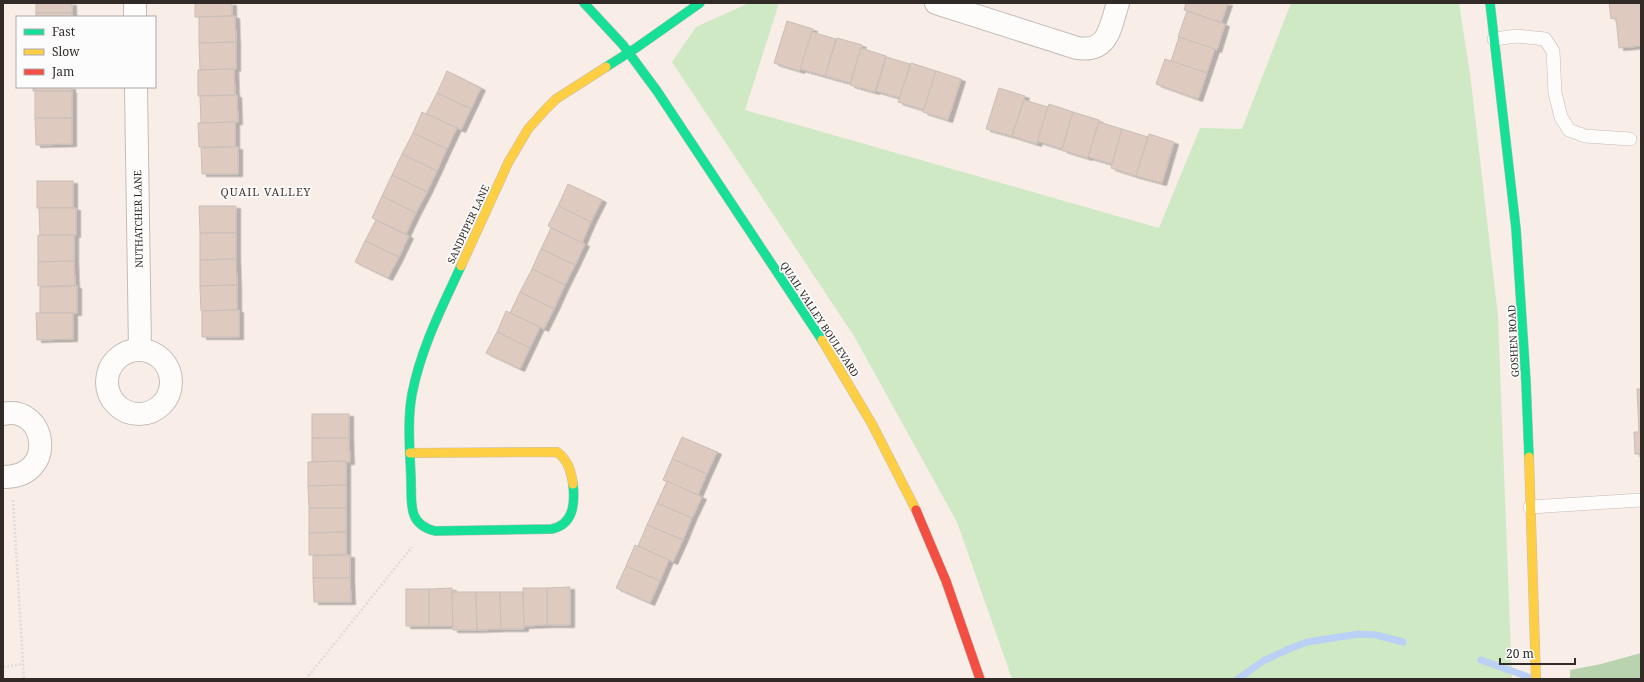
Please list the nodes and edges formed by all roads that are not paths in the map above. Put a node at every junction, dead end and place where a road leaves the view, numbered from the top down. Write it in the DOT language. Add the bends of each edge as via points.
graph roads {
  1 [pos="135,3"];
  2 [pos="584,3"];
  3 [pos="700,3"];
  4 [pos="936,3"];
  5 [pos="1118,3"];
  6 [pos="1490,3"];
  7 [pos="135,16"];
  8 [pos="1494,39"];
  9 [pos="628,53"];
  10 [pos="136,88"];
  11 [pos="1630,139"];
  12 [pos="140,350"];
  13 [pos="3,414"];
  14 [pos="410,453"];
  15 [pos="7,477"];
  16 [pos="1641,500"];
  17 [pos="1530,507"];
  18 [pos="980,679"];
  19 [pos="1536,679"];
  1 -- 7 [label="street"];
  2 -- 9 [label="street, QUAIL VALLEY BOULEVARD"];
  3 -- 9 [label="street, SANDPIPER LANE"];
  4 -- 5 [label="street" via="1077,48 1084,48 1099,46 1105,41"];
  6 -- 8 [label="street, GOSHEN ROAD"];
  8 -- 11 [label="lane" via="1517,36 1545,39 1553,51 1555,93 1561,117 1569,130 1584,136"];
  8 -- 17 [label="street, GOSHEN ROAD" via="1522,303"];
  9 -- 14 [label="street, SANDPIPER LANE" via="571,88 549,106 535,120 518,146 422,354 410,406"];
  9 -- 18 [label="street, QUAIL VALLEY BOULEVARD" via="781,277 873,425 932,546"];
  10 -- 12 [label="street, NUTHATCHER LANE"];
  13 -- 15 [label="street" via="14,413 28,419 34,424 40,438 40,452 33,466 21,475"];
  14 -- 14 [label="street, SANDPIPER LANE" via="413,513 419,524 427,529 439,532 545,530 558,528 567,521 572,508 573,491 571,470 561,454"];
  16 -- 17 [label="lane"];
  17 -- 19 [label="street, GOSHEN ROAD"];
}
